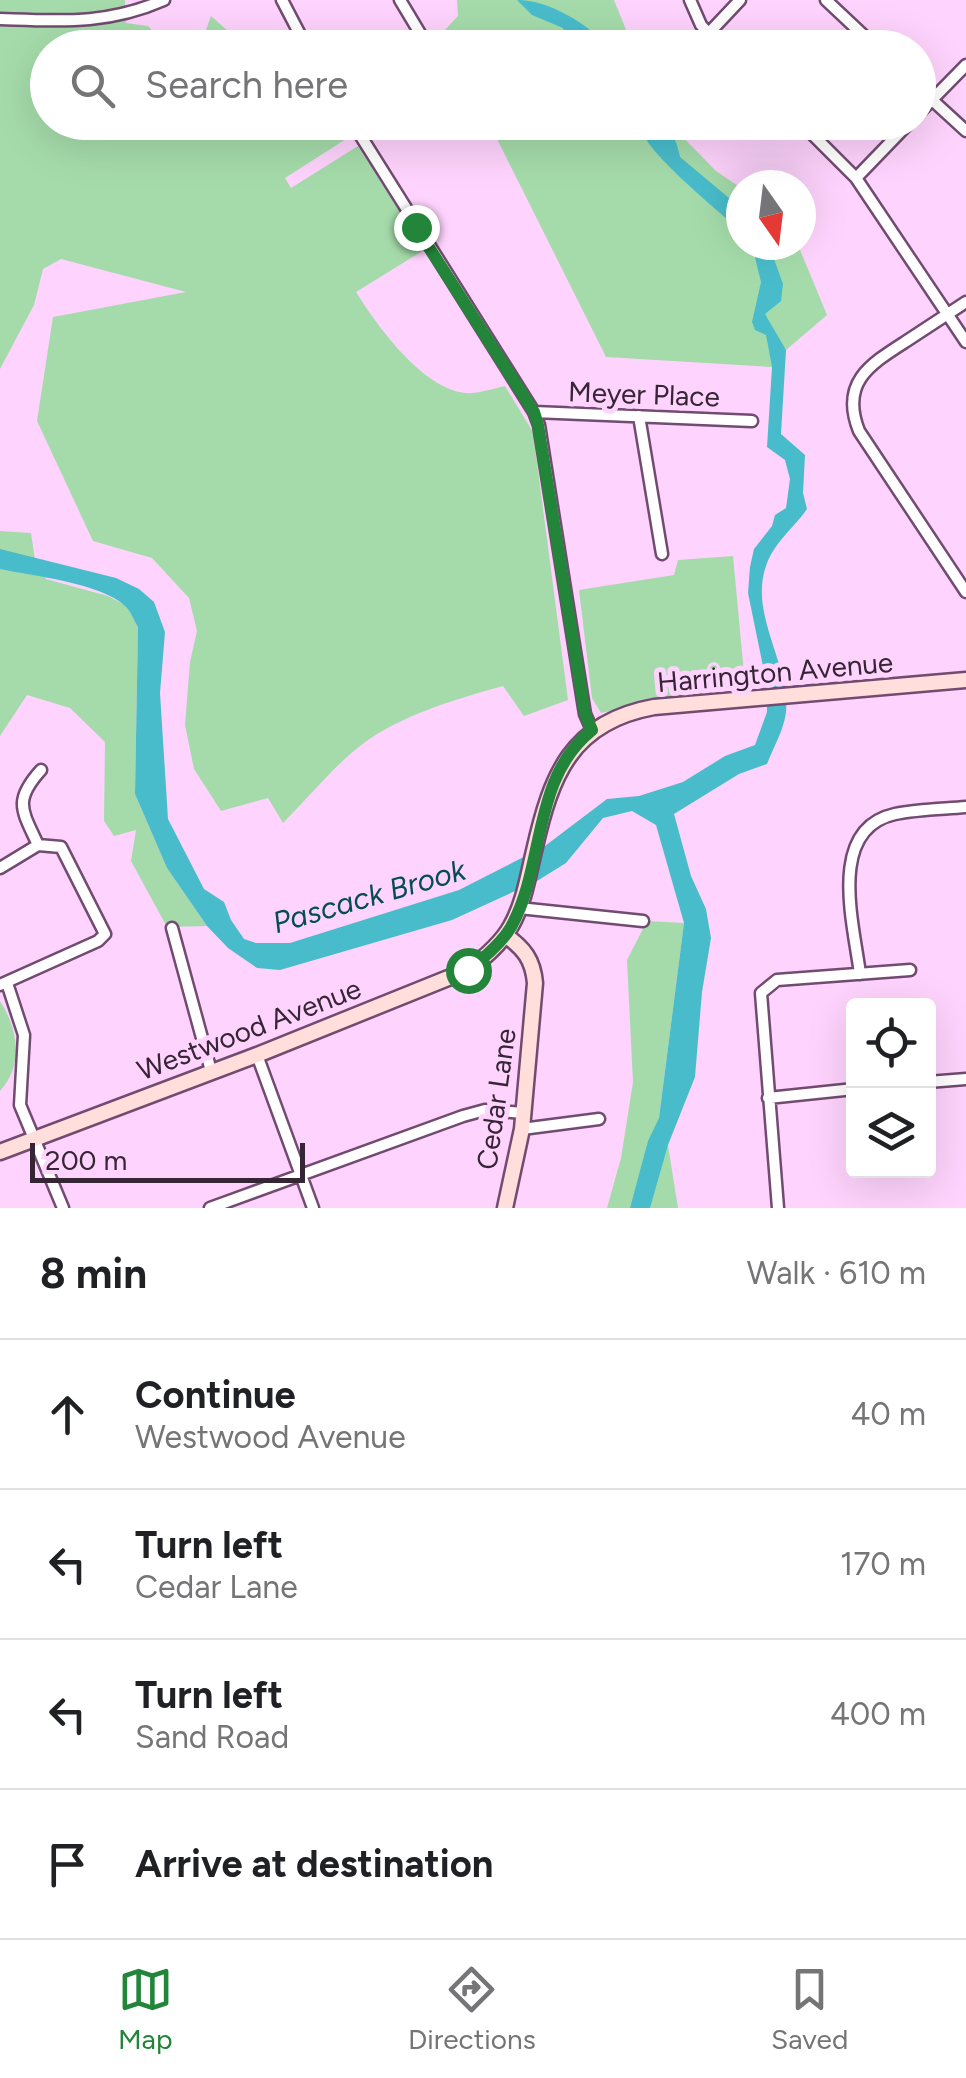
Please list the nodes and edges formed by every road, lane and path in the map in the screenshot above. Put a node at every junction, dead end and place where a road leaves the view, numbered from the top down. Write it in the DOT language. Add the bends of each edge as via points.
graph roads {
  1 [pos="164,0"];
  2 [pos="282,0"];
  3 [pos="400,0"];
  4 [pos="690,0"];
  5 [pos="740,0"];
  6 [pos="826,0"];
  7 [pos="0,19"];
  8 [pos="298,30"];
  9 [pos="418,30"];
  10 [pos="706,30"];
  11 [pos="712,30"];
  12 [pos="858,30"];
  13 [pos="966,65"];
  14 [pos="936,96"];
  15 [pos="936,104"];
  16 [pos="966,131"];
  17 [pos="363,140"];
  18 [pos="818,140"];
  19 [pos="893,140"];
  20 [pos="856,178"];
  21 [pos="966,302"];
  22 [pos="948,314"];
  23 [pos="966,342"];
  24 [pos="534,412"];
  25 [pos="639,416"];
  26 [pos="752,421"];
  27 [pos="662,554"];
  28 [pos="966,592"];
  29 [pos="966,680"];
  30 [pos="592,730"];
  31 [pos="42,770"];
  32 [pos="966,807"];
  33 [pos="966,815"];
  34 [pos="38,845"];
  35 [pos="0,868"];
  36 [pos="519,908"];
  37 [pos="643,921"];
  38 [pos="172,928"];
  39 [pos="506,935"];
  40 [pos="910,970"];
  41 [pos="860,974"];
  42 [pos="3,984"];
  43 [pos="257,1055"];
  44 [pos="211,1072"];
  45 [pos="966,1078"];
  46 [pos="936,1081"];
  47 [pos="846,1091"];
  48 [pos="768,1098"];
  49 [pos="599,1119"];
  50 [pos="523,1121"];
  51 [pos="34,1138"];
  52 [pos="0,1152"];
  53 [pos="300,1175"];
  54 [pos="63,1208"];
  55 [pos="210,1208"];
  56 [pos="313,1208"];
  57 [pos="505,1208"];
  58 [pos="778,1208"];
  1 -- 7 [label="street" via="90,21"];
  2 -- 8 [label="street"];
  3 -- 9 [label="street"];
  4 -- 10 [label="street"];
  5 -- 11 [label="street"];
  6 -- 12 [label="street"];
  13 -- 14 [label="street"];
  15 -- 16 [label="street"];
  17 -- 24 [label="street"];
  18 -- 20 [label="street"];
  19 -- 20 [label="street"];
  20 -- 22 [label="street"];
  21 -- 22 [label="street"];
  22 -- 23 [label="street"];
  22 -- 28 [label="street" via="873,363 861,376 852,408 865,440"];
  24 -- 25 [label="street, Meyer Place"];
  24 -- 30 [label="street"];
  25 -- 26 [label="street, Meyer Place"];
  25 -- 27 [label="street"];
  29 -- 30 [label="street, Harrington Avenue" via="643,710"];
  30 -- 36 [label="street" via="551,790"];
  31 -- 34 [label="street" via="22,802"];
  32 -- 33 [label="street"];
  32 -- 41 [label="street" via="895,814 857,841 848,873"];
  34 -- 35 [label="street"];
  34 -- 42 [label="street" via="54,844 66,854 105,934"];
  36 -- 37 [label="street"];
  36 -- 39 [label="street"];
  38 -- 44 [label="street"];
  39 -- 43 [label="street, Westwood Avenue" via="468,970"];
  39 -- 50 [label="street, Cedar Lane" via="531,960 536,983"];
  40 -- 41 [label="street"];
  41 -- 48 [label="street" via="777,980 765,988 759,1000"];
  42 -- 51 [label="street" via="24,1036 20,1105"];
  43 -- 44 [label="street, Westwood Avenue"];
  43 -- 53 [label="street"];
  44 -- 51 [label="street, Westwood Avenue"];
  45 -- 46 [label="street"];
  47 -- 48 [label="street"];
  48 -- 58 [label="street"];
  49 -- 50 [label="street"];
  50 -- 53 [label="street" via="485,1110"];
  50 -- 57 [label="street, Cedar Lane"];
  51 -- 52 [label="street, Westwood Avenue"];
  51 -- 54 [label="street"];
  53 -- 55 [label="street"];
  53 -- 56 [label="street"];
}
